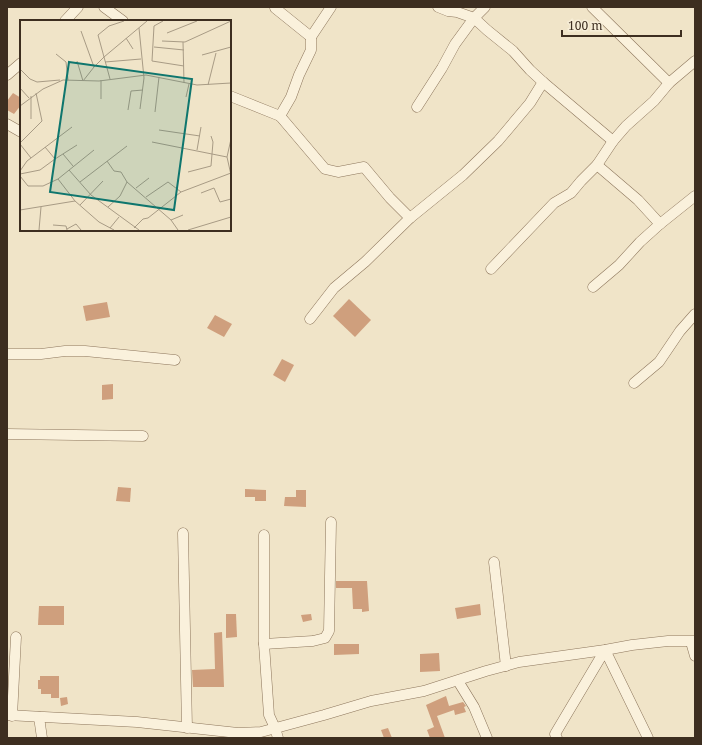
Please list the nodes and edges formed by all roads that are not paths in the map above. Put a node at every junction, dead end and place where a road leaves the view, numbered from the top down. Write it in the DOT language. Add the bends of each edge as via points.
graph roads {
  1 [pos="78,7"];
  2 [pos="104,7"];
  3 [pos="331,7"];
  4 [pos="438,7"];
  5 [pos="485,7"];
  6 [pos="592,7"];
  7 [pos="275,8"];
  8 [pos="474,18"];
  9 [pos="66,20"];
  10 [pos="122,20"];
  11 [pos="311,37"];
  12 [pos="695,61"];
  13 [pos="20,64"];
  14 [pos="7,75"];
  15 [pos="543,82"];
  16 [pos="669,83"];
  17 [pos="231,96"];
  18 [pos="417,107"];
  19 [pos="280,116"];
  20 [pos="7,124"];
  21 [pos="20,131"];
  22 [pos="613,141"];
  23 [pos="597,165"];
  24 [pos="695,196"];
  25 [pos="410,218"];
  26 [pos="660,224"];
  27 [pos="491,269"];
  28 [pos="593,287"];
  29 [pos="695,314"];
  30 [pos="310,319"];
  31 [pos="7,354"];
  32 [pos="175,360"];
  33 [pos="634,383"];
  34 [pos="7,434"];
  35 [pos="143,436"];
  36 [pos="330,522"];
  37 [pos="183,533"];
  38 [pos="264,535"];
  39 [pos="494,562"];
  40 [pos="16,637"];
  41 [pos="693,641"];
  42 [pos="264,644"];
  43 [pos="605,650"];
  44 [pos="695,656"];
  45 [pos="506,666"];
  46 [pos="458,681"];
  47 [pos="9,716"];
  48 [pos="39,717"];
  49 [pos="187,728"];
  50 [pos="277,733"];
  51 [pos="555,737"];
  52 [pos="42,738"];
  53 [pos="487,738"];
  54 [pos="648,738"];
  1 -- 9 [label="street"];
  2 -- 10 [label="street"];
  3 -- 11 [label="street"];
  4 -- 8 [label="street"];
  5 -- 8 [label="street"];
  6 -- 16 [label="street"];
  7 -- 11 [label="street"];
  8 -- 15 [label="street" via="513,51"];
  8 -- 18 [label="street"];
  11 -- 19 [label="street" via="311,50"];
  12 -- 16 [label="street"];
  13 -- 14 [label="street"];
  15 -- 22 [label="street"];
  15 -- 25 [label="street" via="530,103 498,141 463,175"];
  16 -- 22 [label="street"];
  17 -- 19 [label="street"];
  19 -- 25 [label="street" via="325,169 338,172 364,167"];
  20 -- 21 [label="street"];
  22 -- 23 [label="street"];
  23 -- 26 [label="street" via="638,200"];
  23 -- 27 [label="street" via="571,194 554,203"];
  24 -- 26 [label="street"];
  25 -- 30 [label="street" via="334,288"];
  26 -- 28 [label="street"];
  29 -- 33 [label="street" via="659,362"];
  31 -- 32 [label="street" via="85,351"];
  34 -- 35 [label="street"];
  36 -- 42 [label="street" via="329,631 325,638 319,640"];
  37 -- 49 [label="street"];
  38 -- 42 [label="street"];
  39 -- 45 [label="street"];
  40 -- 47 [label="street"];
  41 -- 43 [label="street" via="668,641"];
  41 -- 44 [label="street"];
  42 -- 50 [label="street" via="269,715"];
  43 -- 45 [label="street"];
  43 -- 51 [label="street"];
  43 -- 54 [label="street"];
  45 -- 46 [label="street"];
  46 -- 50 [label="street" via="356,705"];
  46 -- 53 [label="street" via="474,707"];
  47 -- 48 [label="street"];
  48 -- 49 [label="street" via="137,722"];
  48 -- 52 [label="street"];
  49 -- 50 [label="street" via="238,733"];
}
